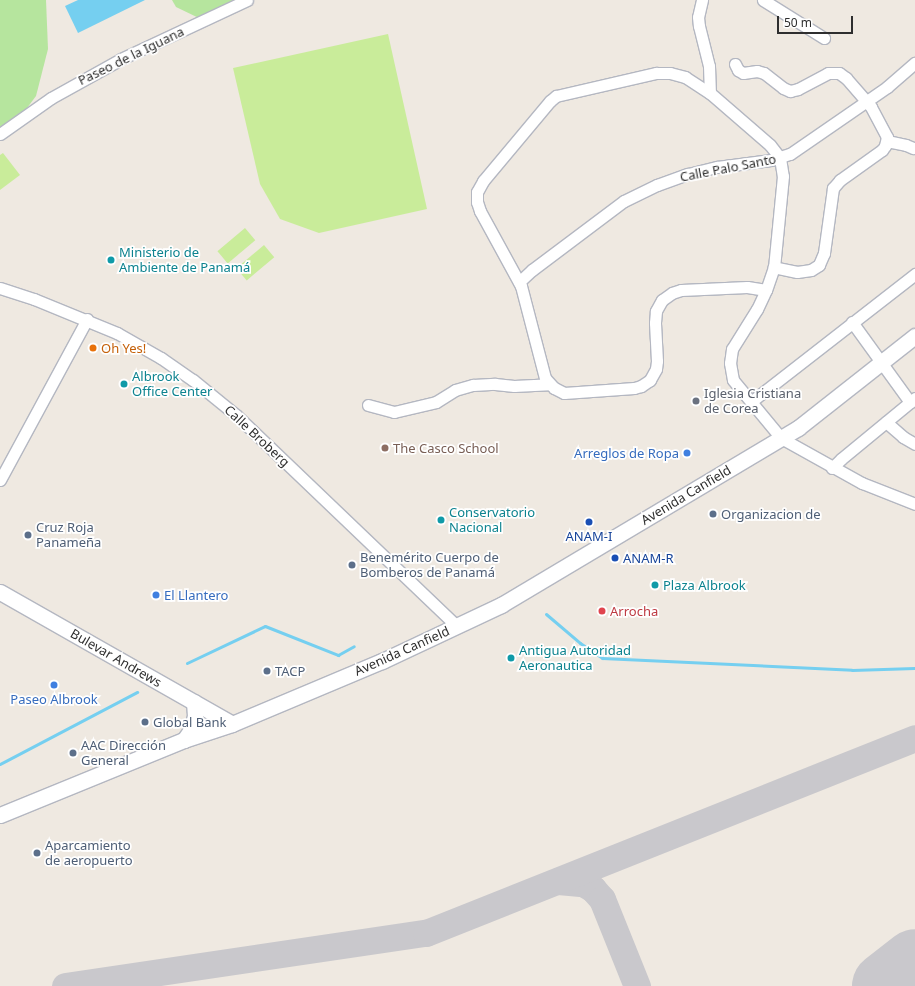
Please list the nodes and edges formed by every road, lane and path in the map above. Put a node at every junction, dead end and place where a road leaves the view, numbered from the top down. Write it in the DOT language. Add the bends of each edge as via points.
graph roads {
  1 [pos="247,0"];
  2 [pos="702,0"];
  3 [pos="763,0"];
  4 [pos="824,38"];
  5 [pos="915,63"];
  6 [pos="735,64"];
  7 [pos="710,93"];
  8 [pos="867,102"];
  9 [pos="0,134"];
  10 [pos="887,141"];
  11 [pos="914,147"];
  12 [pos="780,158"];
  13 [pos="774,267"];
  14 [pos="915,274"];
  15 [pos="519,282"];
  16 [pos="0,288"];
  17 [pos="766,290"];
  18 [pos="87,319"];
  19 [pos="852,322"];
  20 [pos="915,336"];
  21 [pos="881,363"];
  22 [pos="549,384"];
  23 [pos="913,400"];
  24 [pos="752,402"];
  25 [pos="368,405"];
  26 [pos="886,422"];
  27 [pos="781,438"];
  28 [pos="915,444"];
  29 [pos="832,468"];
  30 [pos="0,480"];
  31 [pos="915,504"];
  32 [pos="0,592"];
  33 [pos="458,626"];
  34 [pos="194,702"];
  35 [pos="232,724"];
  36 [pos="184,740"];
  37 [pos="0,815"];
  1 -- 9 [label="street, Paseo de la Iguana" via="121,58 51,98"];
  2 -- 7 [label="street" via="698,17 709,66"];
  3 -- 4 [label="street"];
  5 -- 8 [label="street, Calle Palo Santo"];
  6 -- 8 [label="street" via="743,73 764,73 790,91 828,73 839,72"];
  7 -- 12 [label="street" via="770,145"];
  7 -- 15 [label="street" via="684,77 656,73 561,94 550,101 483,181 478,192 477,202 480,211"];
  8 -- 10 [label="street" via="886,133"];
  8 -- 12 [label="street, Calle Palo Santo" via="790,154"];
  10 -- 11 [label="street"];
  10 -- 13 [label="street" via="882,150 840,180 833,188 824,253 819,265 811,270 797,272"];
  12 -- 13 [label="street" via="783,188"];
  12 -- 15 [label="street, Calle Palo Santo" via="706,169 644,191 601,217"];
  13 -- 17 [label="street"];
  14 -- 19 [label="street"];
  15 -- 22 [label="street" via="542,372"];
  16 -- 18 [label="street, Calle Broberg"];
  17 -- 22 [label="street" via="747,287 687,289 667,296 659,305 655,316 656,369 650,380 641,386 571,394 559,391"];
  17 -- 24 [label="street" via="730,356 733,380"];
  18 -- 30 [label="street"];
  18 -- 33 [label="street, Calle Broberg" via="161,358 213,395"];
  19 -- 21 [label="street"];
  19 -- 24 [label="street"];
  20 -- 21 [label="main road, Avenida Canfield"];
  21 -- 23 [label="street"];
  21 -- 27 [label="main road, Avenida Canfield" via="811,419"];
  22 -- 25 [label="street" via="473,385 455,390 436,402 394,412"];
  23 -- 26 [label="street"];
  24 -- 27 [label="street"];
  26 -- 28 [label="street"];
  26 -- 29 [label="street"];
  27 -- 29 [label="street"];
  27 -- 33 [label="main road, Avenida Canfield" via="525,591"];
  29 -- 31 [label="street"];
  32 -- 34 [label="main road, Bulevar Andrews"];
  33 -- 35 [label="main road, Avenida Canfield"];
  34 -- 35 [label="main road, Bulevar Andrews"];
  34 -- 36 [label="main road" via="191,730"];
  35 -- 36 [label="main road, Avenida Canfield"];
  36 -- 37 [label="main road, Avenida Canfield"];
}
